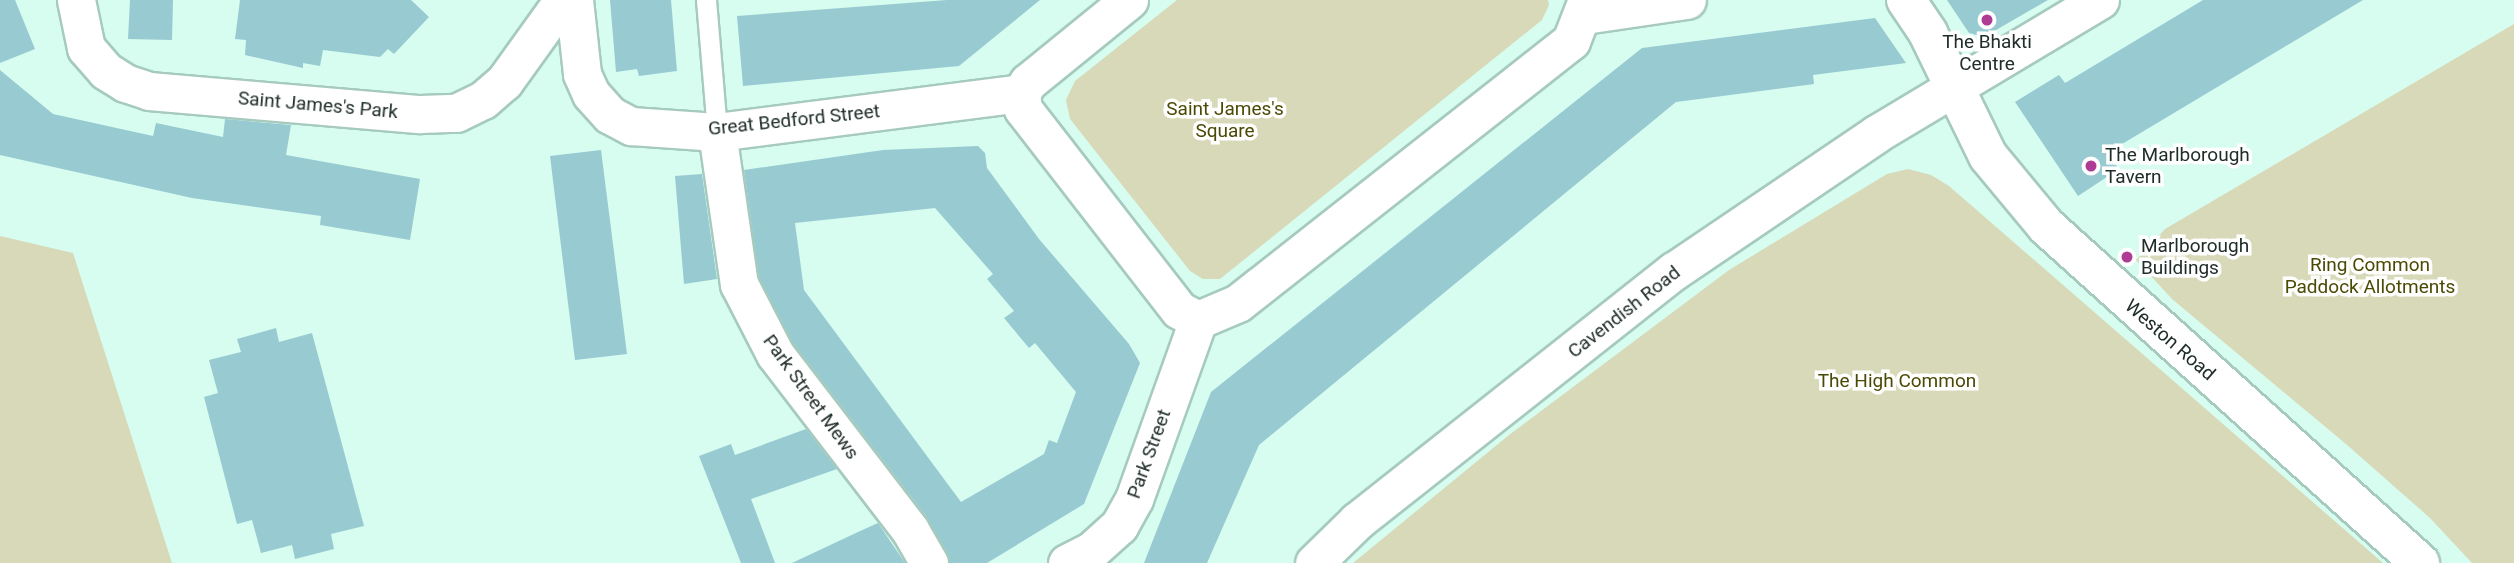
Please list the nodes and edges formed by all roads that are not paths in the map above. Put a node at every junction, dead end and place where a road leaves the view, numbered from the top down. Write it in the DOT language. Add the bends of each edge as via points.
graph roads {
  1 [pos="76,0"];
  2 [pos="563,0"];
  3 [pos="575,0"];
  4 [pos="706,0"];
  5 [pos="1129,0"];
  6 [pos="1687,0"];
  7 [pos="1906,0"];
  8 [pos="2100,0"];
  9 [pos="1586,7"];
  10 [pos="1954,88"];
  11 [pos="1021,93"];
  12 [pos="718,132"];
  13 [pos="1198,320"];
  14 [pos="929,563"];
  15 [pos="1067,563"];
  16 [pos="1314,563"];
  17 [pos="2420,563"];
  1 -- 2 [label="street, Saint James's Park" via="86,48 106,72 149,91 420,114 456,113 483,100 504,82"];
  3 -- 12 [label="street, Great Bedford Street" via="582,74 591,94 610,115 631,126"];
  4 -- 12 [label="lane"];
  5 -- 11 [label="street" via="1028,82"];
  6 -- 9 [label="street"];
  7 -- 10 [label="street, Weston Road"];
  8 -- 10 [label="street"];
  9 -- 13 [label="street" via="1571,41 1238,303"];
  10 -- 16 [label="street, Cavendish Road" via="1876,134 1674,271 1357,521"];
  10 -- 17 [label="street, Weston Road" via="1988,156 2047,227"];
  11 -- 12 [label="street, Great Bedford Street"];
  11 -- 13 [label="street" via="1023,109 1178,310"];
  12 -- 14 [label="street, Park Street Mews" via="739,284 775,354 910,530"];
  13 -- 15 [label="street, Park Street" via="1134,499 1119,526 1091,551"];
}
